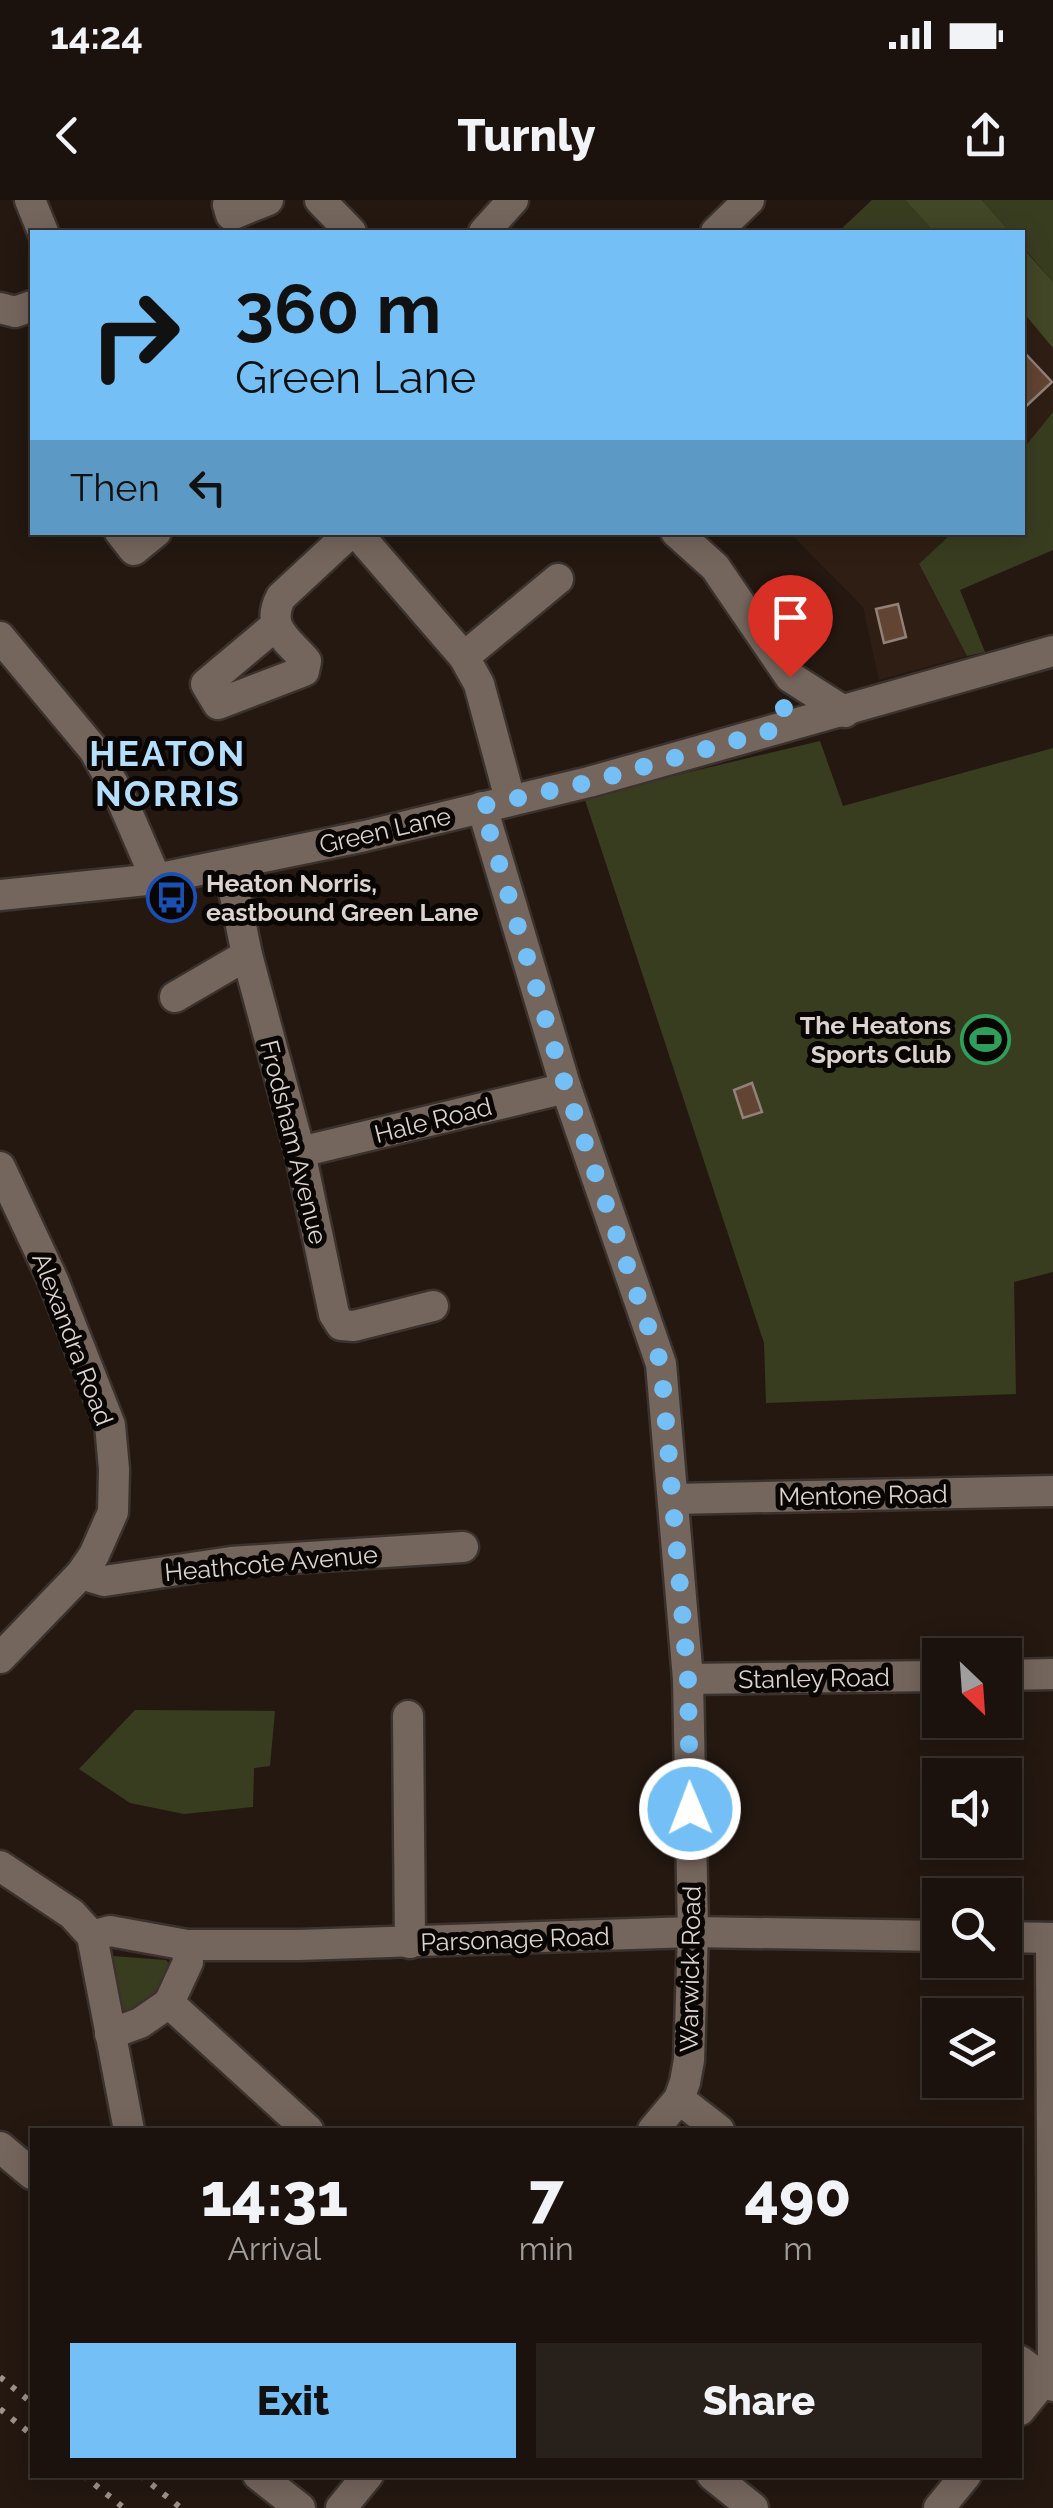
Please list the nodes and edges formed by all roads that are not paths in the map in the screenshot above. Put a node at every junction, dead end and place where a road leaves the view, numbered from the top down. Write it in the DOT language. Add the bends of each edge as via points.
graph roads {
  1 [pos="30,200"];
  2 [pos="232,200"];
  3 [pos="268,200"];
  4 [pos="320,200"];
  5 [pos="750,200"];
  6 [pos="42,230"];
  7 [pos="348,230"];
  8 [pos="718,230"];
  9 [pos="30,307"];
  10 [pos="0,308"];
  11 [pos="351,535"];
  12 [pos="357,535"];
  13 [pos="679,535"];
  14 [pos="558,579"];
  15 [pos="275,626"];
  16 [pos="0,637"];
  17 [pos="1053,651"];
  18 [pos="464,658"];
  19 [pos="790,677"];
  20 [pos="845,712"];
  21 [pos="780,728"];
  22 [pos="496,803"];
  23 [pos="229,866"];
  24 [pos="156,879"];
  25 [pos="0,895"];
  26 [pos="248,955"];
  27 [pos="175,997"];
  28 [pos="566,1088"];
  29 [pos="300,1152"];
  30 [pos="1,1171"];
  31 [pos="433,1306"];
  32 [pos="1053,1491"];
  33 [pos="673,1499"];
  34 [pos="463,1547"];
  35 [pos="81,1574"];
  36 [pos="0,1658"];
  37 [pos="1053,1674"];
  38 [pos="1022,1675"];
  39 [pos="922,1676"];
  40 [pos="688,1680"];
  41 [pos="408,1716"];
  42 [pos="0,1866"];
  43 [pos="692,1932"];
  44 [pos="92,1936"];
  45 [pos="922,1936"];
  46 [pos="1022,1938"];
  47 [pos="1052,1938"];
  48 [pos="410,1942"];
  49 [pos="187,1944"];
  50 [pos="169,2003"];
  51 [pos="110,2034"];
  52 [pos="679,2099"];
  53 [pos="129,2128"];
  54 [pos="306,2128"];
  55 [pos="655,2128"];
  56 [pos="716,2128"];
  57 [pos="0,2147"];
  58 [pos="30,2172"];
  59 [pos="1022,2363"];
  60 [pos="1049,2383"];
  61 [pos="1022,2408"];
  62 [pos="262,2478"];
  63 [pos="366,2478"];
  64 [pos="716,2478"];
  65 [pos="964,2478"];
  66 [pos="300,2508"];
  67 [pos="341,2508"];
  68 [pos="753,2508"];
  69 [pos="939,2508"];
  1 -- 6 [label="street"];
  2 -- 3 [label="street" via="231,215"];
  4 -- 7 [label="street"];
  5 -- 8 [label="street"];
  9 -- 10 [label="street"];
  11 -- 15 [label="street" via="281,597"];
  12 -- 18 [label="street, Warwick Road"];
  13 -- 19 [label="street" via="715,567"];
  14 -- 18 [label="street"];
  16 -- 24 [label="street" via="94,750"];
  17 -- 20 [label="street, Green Lane"];
  18 -- 22 [label="street, Warwick Road" via="479,684"];
  19 -- 20 [label="street"];
  19 -- 21 [label="street"];
  20 -- 21 [label="street, Green Lane"];
  21 -- 22 [label="street, Green Lane"];
  22 -- 23 [label="street, Green Lane"];
  22 -- 28 [label="street, Warwick Road"];
  23 -- 24 [label="street, Green Lane"];
  23 -- 26 [label="street, Frodsham Avenue"];
  24 -- 25 [label="street, Green Lane"];
  26 -- 27 [label="street"];
  26 -- 29 [label="street, Frodsham Avenue"];
  28 -- 29 [label="street, Hale Road"];
  28 -- 33 [label="street, Warwick Road" via="661,1364"];
  29 -- 31 [label="street, Frodsham Avenue" via="334,1314 342,1325"];
  30 -- 35 [label="street, Alexandra Road" via="110,1426 113,1512"];
  32 -- 33 [label="street, Mentone Road"];
  33 -- 40 [label="street, Warwick Road"];
  34 -- 35 [label="street, Heathcote Avenue" via="231,1562 104,1581"];
  35 -- 36 [label="street, Alexandra Road"];
  37 -- 38 [label="street"];
  39 -- 40 [label="street, Stanley Road"];
  40 -- 43 [label="street, Warwick Road"];
  41 -- 48 [label="street"];
  42 -- 44 [label="street" via="72,1914"];
  43 -- 45 [label="street, Parsonage Road"];
  43 -- 48 [label="street, Parsonage Road"];
  43 -- 52 [label="street, Warwick Road" via="689,2060"];
  44 -- 49 [label="street, Parsonage Road" via="110,1932"];
  44 -- 51 [label="street"];
  46 -- 47 [label="street"];
  47 -- 60 [label="street"];
  48 -- 49 [label="street, Parsonage Road"];
  49 -- 50 [label="street" via="188,1962"];
  50 -- 51 [label="street" via="140,2024"];
  50 -- 54 [label="street"];
  51 -- 53 [label="street"];
  52 -- 55 [label="street, Warwick Road"];
  52 -- 56 [label="street"];
  57 -- 58 [label="street"];
  59 -- 60 [label="street"];
  60 -- 61 [label="street"];
  62 -- 66 [label="street"];
  63 -- 67 [label="street"];
  64 -- 68 [label="street"];
  65 -- 69 [label="street"];
}
